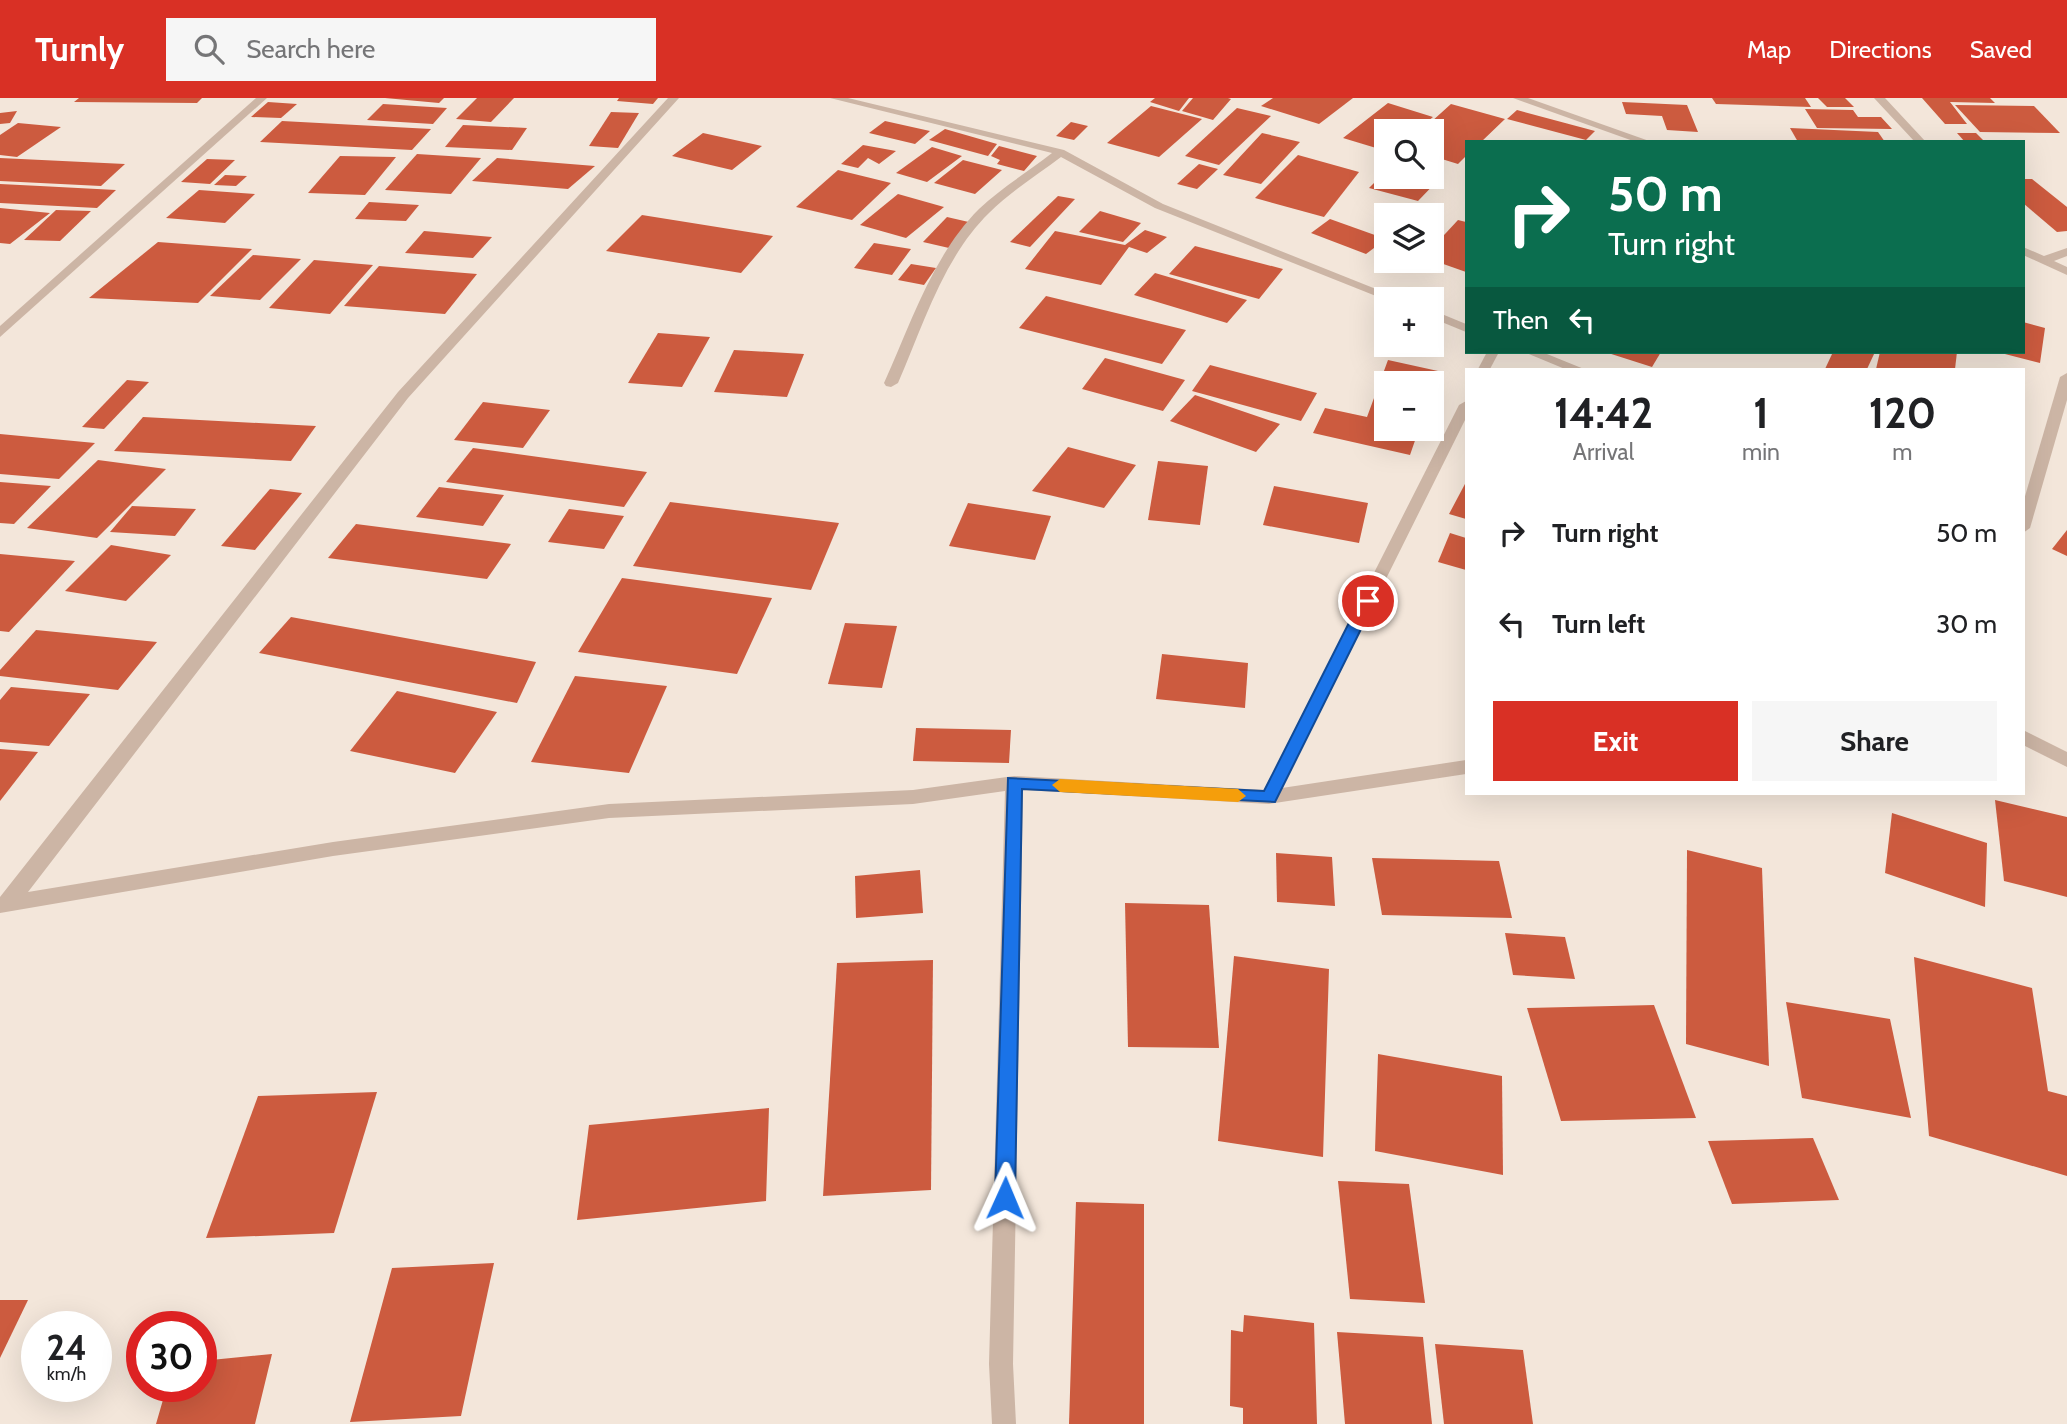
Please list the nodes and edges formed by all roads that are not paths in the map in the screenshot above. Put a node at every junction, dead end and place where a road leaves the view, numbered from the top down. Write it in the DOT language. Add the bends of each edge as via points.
graph roads {
  1 [pos="262,98"];
  2 [pos="674,98"];
  3 [pos="835,98"];
  4 [pos="1518,98"];
  5 [pos="1879,98"];
  6 [pos="1641,140"];
  7 [pos="1919,140"];
  8 [pos="1060,152"];
  9 [pos="2025,252"];
  10 [pos="2067,252"];
  11 [pos="2041,261"];
  12 [pos="2067,271"];
  13 [pos="1374,291"];
  14 [pos="1444,319"];
  15 [pos="1465,328"];
  16 [pos="0,333"];
  17 [pos="1536,354"];
  18 [pos="1574,368"];
  19 [pos="2067,377"];
  20 [pos="891,383"];
  21 [pos="1465,407"];
  22 [pos="2025,520"];
  23 [pos="2025,738"];
  24 [pos="2067,760"];
  25 [pos="1465,767"];
  26 [pos="1014,783"];
  27 [pos="1269,797"];
  28 [pos="4,904"];
  29 [pos="1004,1424"];
  1 -- 16 [label="street"];
  2 -- 28 [label="street" via="403,395"];
  3 -- 8 [label="street"];
  4 -- 6 [label="street"];
  5 -- 7 [label="street"];
  8 -- 13 [label="street" via="1159,206"];
  8 -- 20 [label="street" via="982,213 963,237"];
  9 -- 11 [label="street"];
  10 -- 11 [label="street"];
  11 -- 12 [label="street"];
  14 -- 15 [label="street"];
  17 -- 18 [label="street"];
  19 -- 22 [label="street"];
  21 -- 27 [label="street"];
  23 -- 24 [label="street"];
  25 -- 27 [label="street"];
  26 -- 27 [label="street"];
  26 -- 28 [label="street" via="913,797 609,811 346,847"];
  26 -- 29 [label="street"];
}
